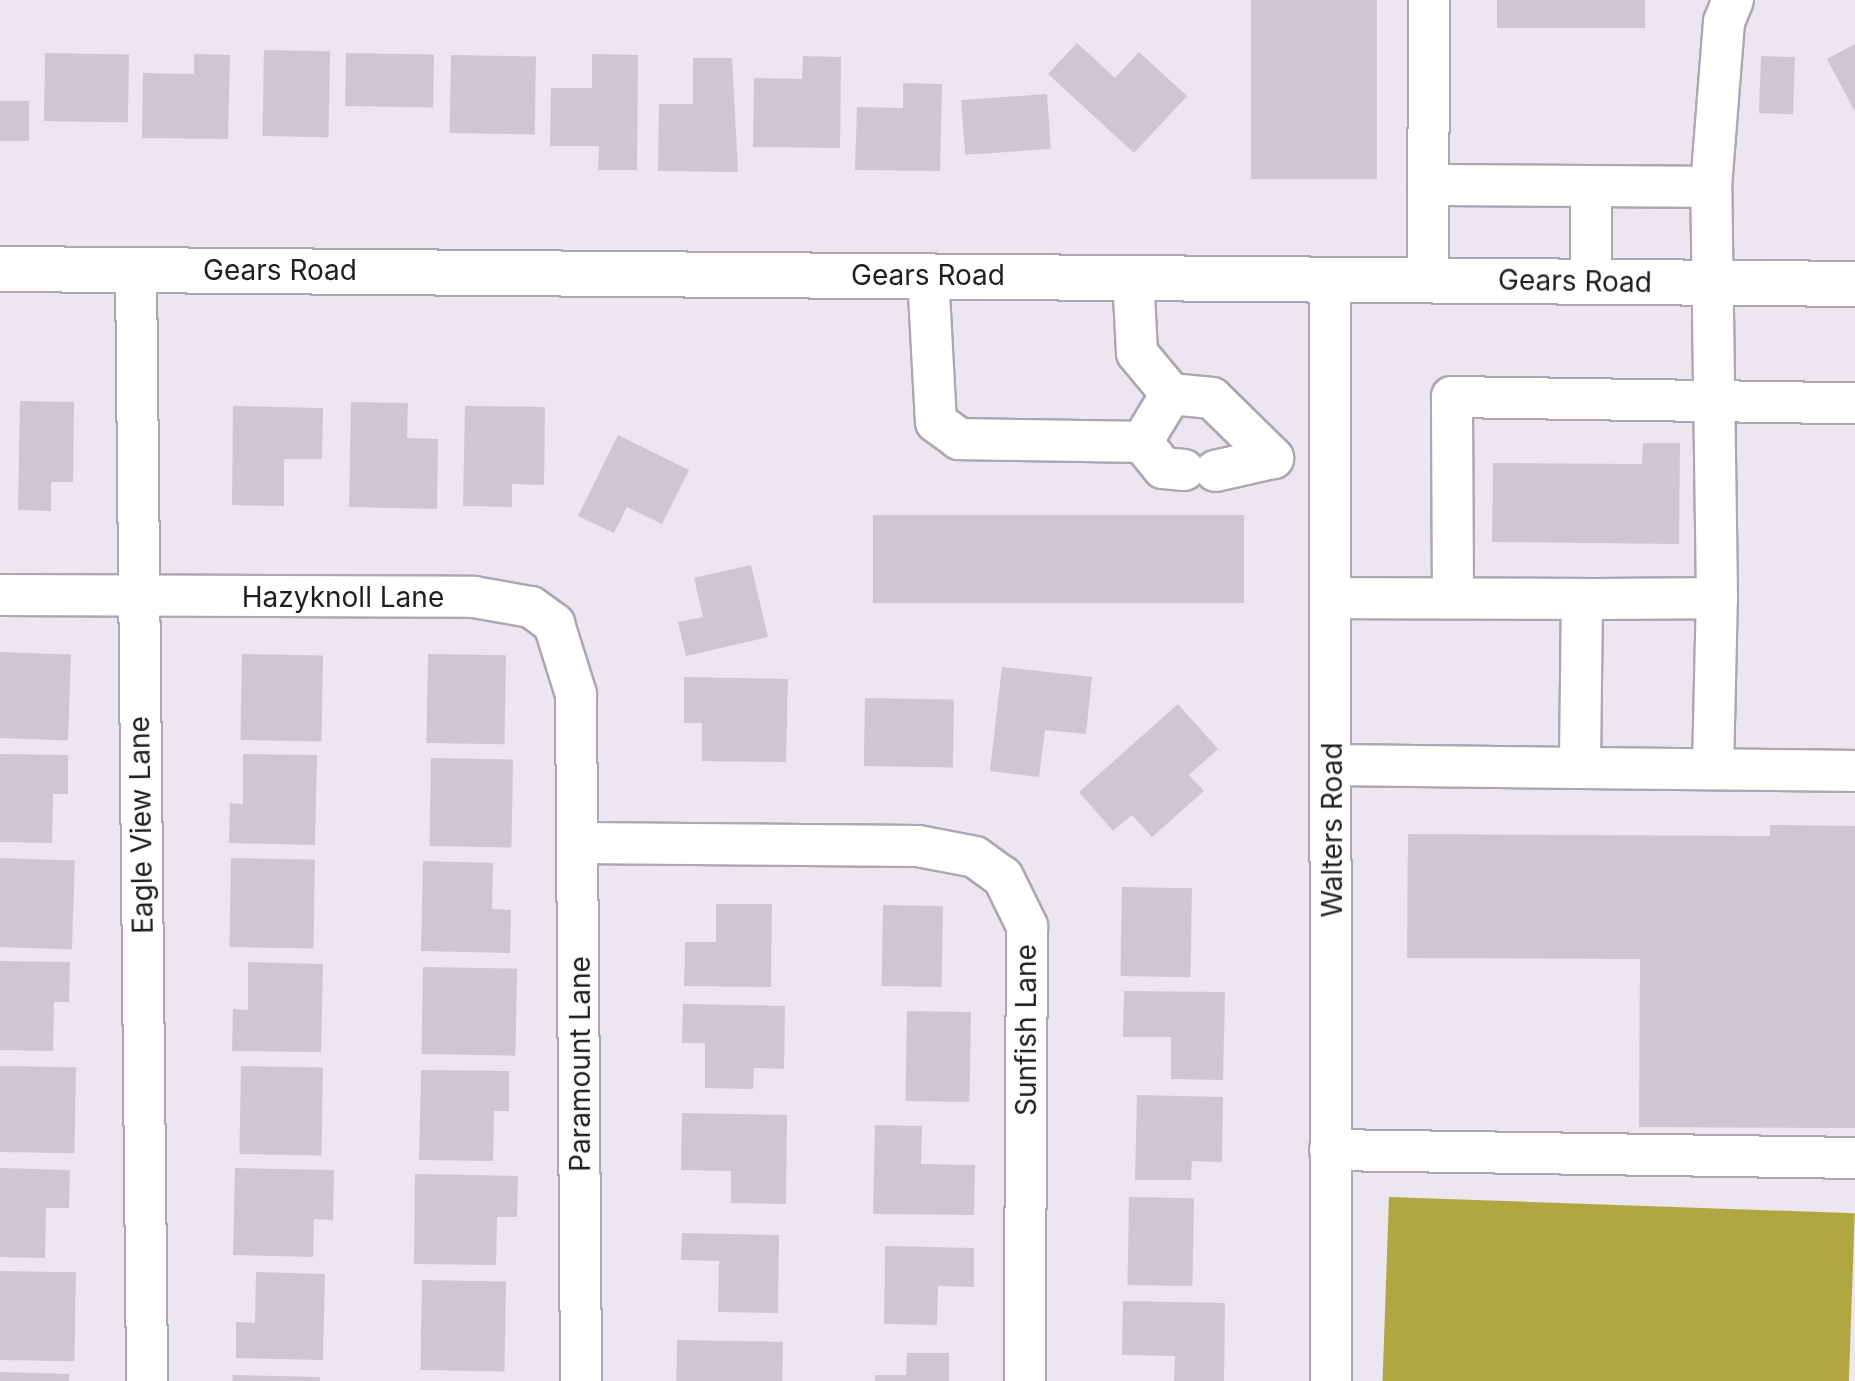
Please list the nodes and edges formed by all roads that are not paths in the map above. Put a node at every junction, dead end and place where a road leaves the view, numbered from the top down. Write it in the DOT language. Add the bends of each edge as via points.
graph roads {
  1 [pos="1429,0"];
  2 [pos="1733,0"];
  3 [pos="1428,185"];
  4 [pos="1591,186"];
  5 [pos="1711,187"];
  6 [pos="0,269"];
  7 [pos="136,269"];
  8 [pos="928,275"];
  9 [pos="1133,276"];
  10 [pos="1330,278"];
  11 [pos="1428,280"];
  12 [pos="1591,281"];
  13 [pos="1715,283"];
  14 [pos="1855,284"];
  15 [pos="1171,394"];
  16 [pos="1715,400"];
  17 [pos="1855,403"];
  18 [pos="1142,442"];
  19 [pos="1330,456"];
  20 [pos="1273,458"];
  21 [pos="0,595"];
  22 [pos="138,596"];
  23 [pos="1453,597"];
  24 [pos="1330,598"];
  25 [pos="1717,598"];
  26 [pos="1582,599"];
  27 [pos="578,746"];
  28 [pos="1333,765"];
  29 [pos="1580,768"];
  30 [pos="1713,769"];
  31 [pos="1855,771"];
  32 [pos="579,843"];
  33 [pos="1330,1150"];
  34 [pos="1855,1158"];
  35 [pos="147,1381"];
  36 [pos="581,1381"];
  37 [pos="1025,1381"];
  38 [pos="1331,1381"];
  1 -- 3 [label="street"];
  2 -- 5 [label="street" via="1724,22"];
  3 -- 4 [label="street"];
  3 -- 11 [label="street"];
  4 -- 5 [label="street"];
  4 -- 12 [label="street"];
  5 -- 13 [label="street"];
  6 -- 7 [label="main road, Gears Road"];
  7 -- 8 [label="main road, Gears Road"];
  7 -- 22 [label="street, Eagle View Lane"];
  8 -- 9 [label="main road, Gears Road"];
  8 -- 18 [label="street" via="936,422 959,439"];
  9 -- 10 [label="main road, Gears Road"];
  9 -- 15 [label="street" via="1137,353"];
  10 -- 11 [label="main road, Gears Road"];
  10 -- 19 [label="street, Walters Road"];
  11 -- 12 [label="main road, Gears Road"];
  12 -- 13 [label="main road, Gears Road"];
  13 -- 14 [label="main road, Gears Road"];
  13 -- 16 [label="street"];
  15 -- 18 [label="street"];
  15 -- 20 [label="street" via="1212,398"];
  16 -- 17 [label="street"];
  16 -- 23 [label="street" via="1452,397"];
  16 -- 25 [label="street"];
  18 -- 20 [label="street" via="1163,468 1200,470"];
  19 -- 20 [label="street"];
  19 -- 24 [label="street, Walters Road"];
  21 -- 22 [label="street, Hazyknoll Lane"];
  22 -- 27 [label="street, Hazyknoll Lane" via="474,597 531,607 554,624 569,656"];
  22 -- 35 [label="street, Eagle View Lane"];
  23 -- 24 [label="street"];
  23 -- 26 [label="street"];
  24 -- 28 [label="street, Walters Road"];
  25 -- 26 [label="street"];
  25 -- 30 [label="street"];
  26 -- 29 [label="street"];
  27 -- 32 [label="street, Paramount Lane"];
  28 -- 29 [label="street"];
  28 -- 33 [label="street, Walters Road"];
  29 -- 30 [label="street"];
  30 -- 31 [label="street"];
  32 -- 36 [label="street, Paramount Lane"];
  32 -- 37 [label="street, Sunfish Lane" via="918,846 975,857 1003,877 1027,926"];
  33 -- 34 [label="street"];
  33 -- 38 [label="street, Walters Road"];
}
